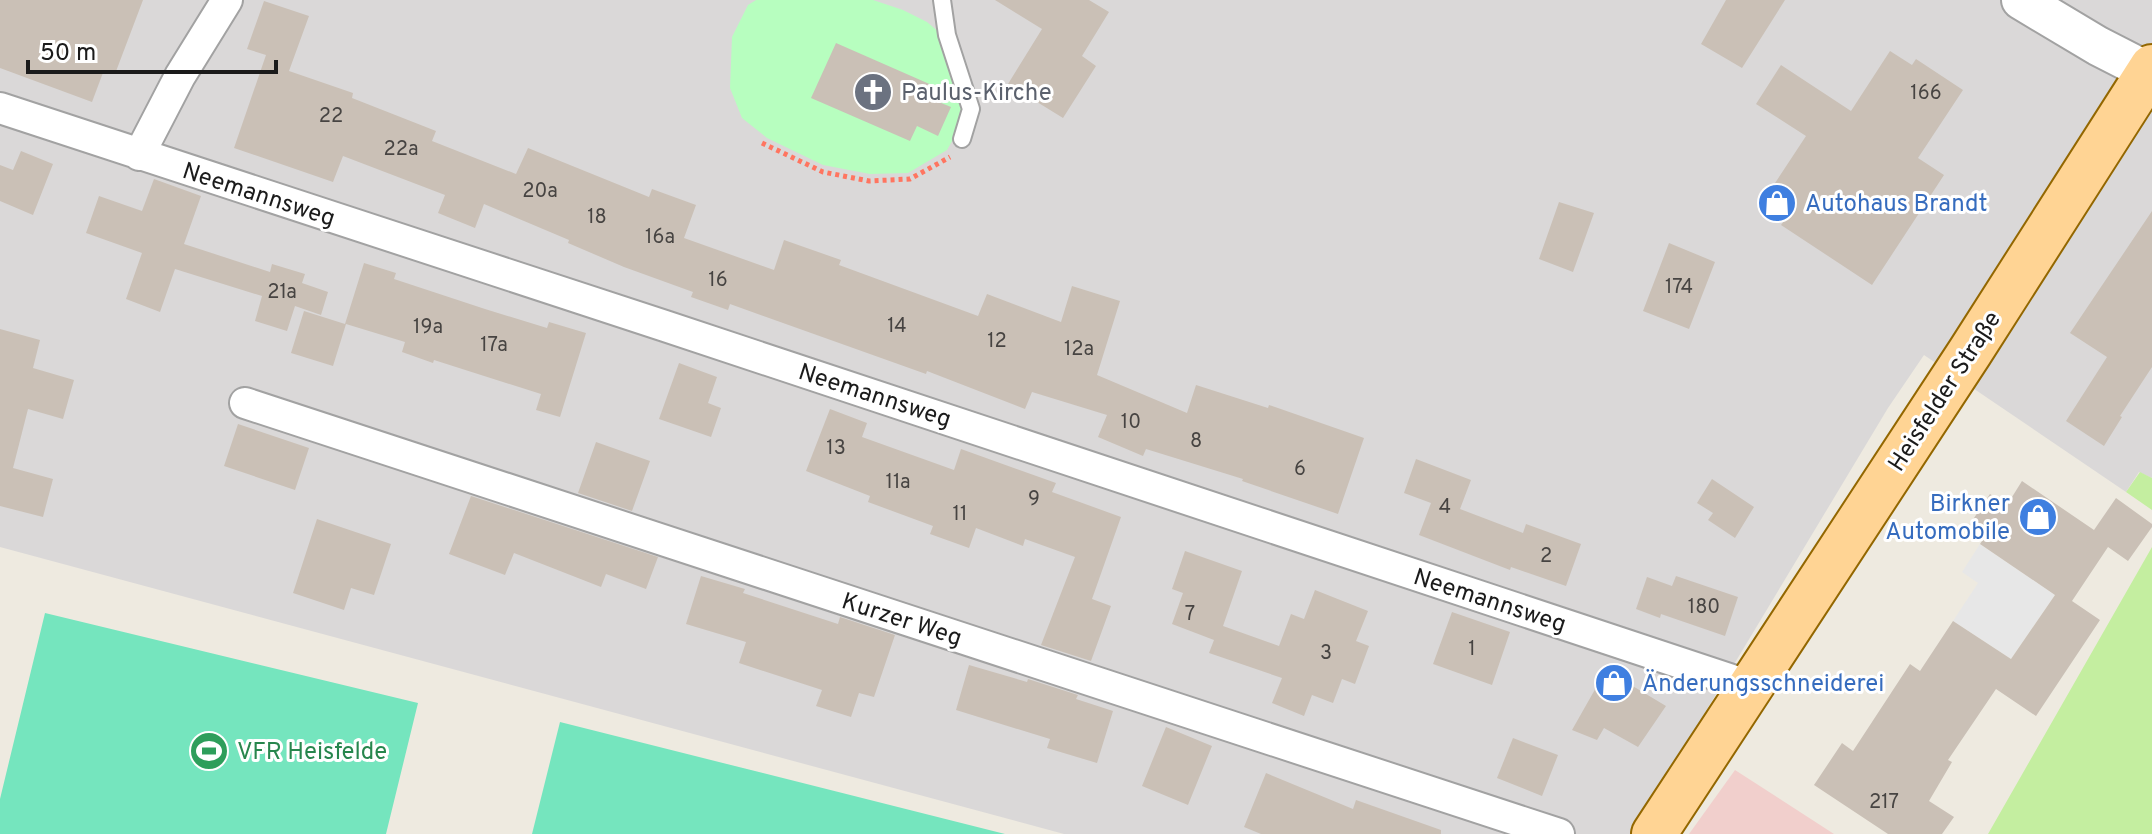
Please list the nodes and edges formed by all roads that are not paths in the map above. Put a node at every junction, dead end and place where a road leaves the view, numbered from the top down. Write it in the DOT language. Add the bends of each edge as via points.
graph roads {
  1 [pos="227,0"];
  2 [pos="942,0"];
  3 [pos="2021,0"];
  4 [pos="2151,71"];
  5 [pos="0,108"];
  6 [pos="962,139"];
  7 [pos="139,155"];
  8 [pos="245,403"];
  9 [pos="1750,686"];
  10 [pos="1559,834"];
  11 [pos="1654,834"];
  1 -- 7 [label="street"];
  2 -- 6 [label="lane" via="947,35 971,109"];
  3 -- 4 [label="street"];
  4 -- 9 [label="main road, Heisfelder Straße"];
  5 -- 7 [label="street, Neemannsweg"];
  7 -- 9 [label="street, Neemannsweg"];
  8 -- 10 [label="street, Kurzer Weg"];
  9 -- 11 [label="main road, Heisfelder Straße"];
}
